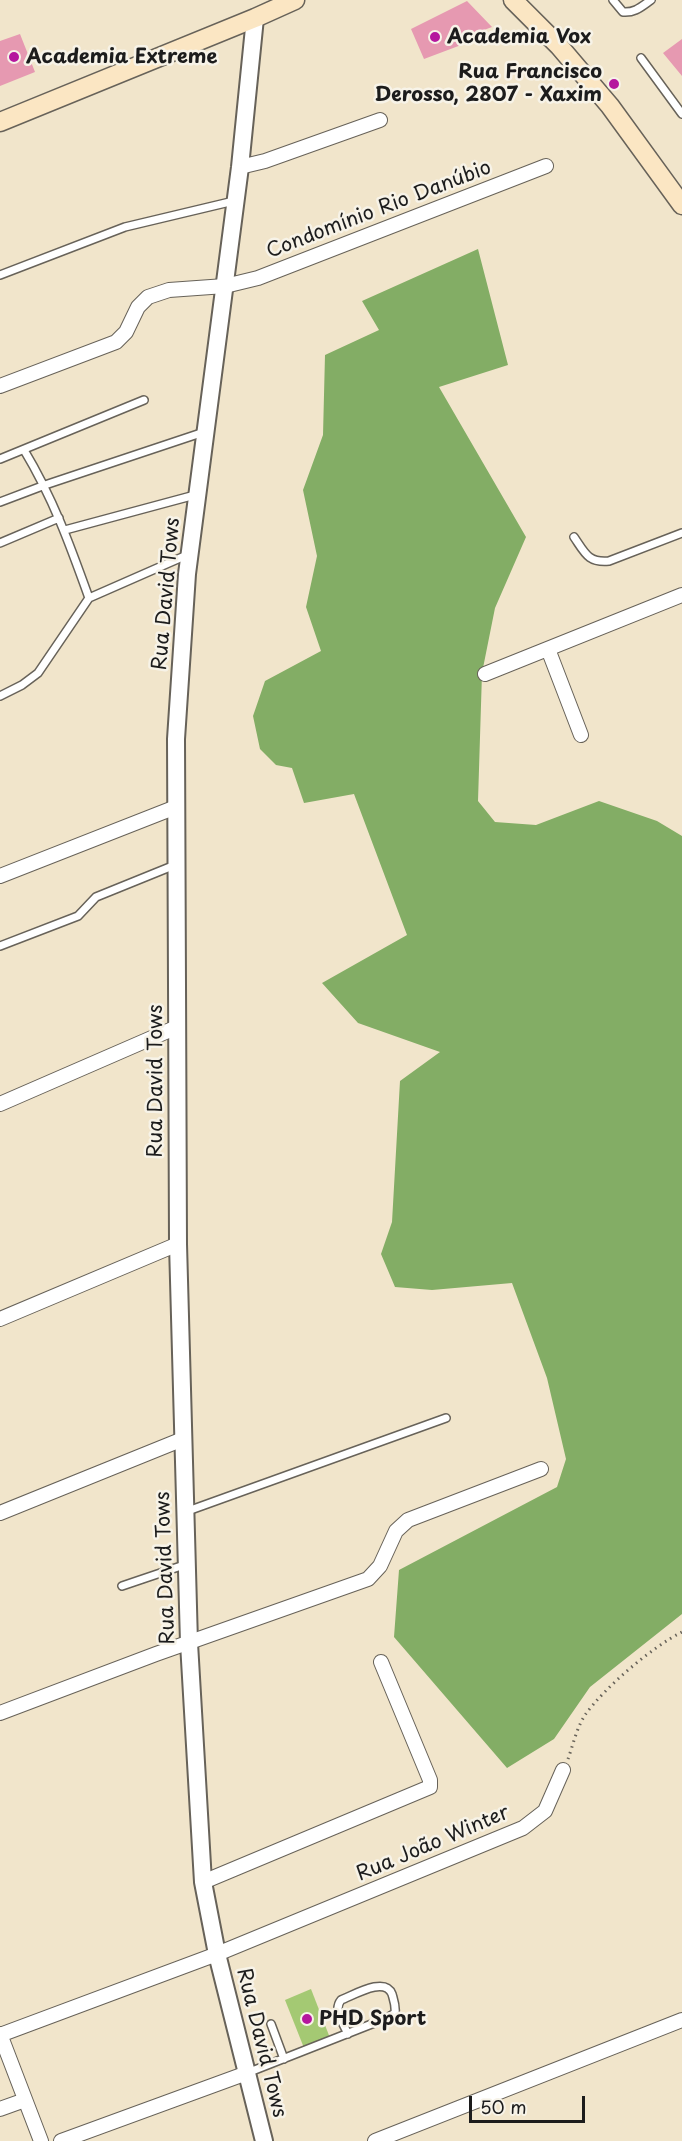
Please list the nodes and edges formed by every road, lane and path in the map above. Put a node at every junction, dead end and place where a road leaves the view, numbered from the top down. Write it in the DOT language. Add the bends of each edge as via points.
graph roads {
  1 [pos="295,0"];
  2 [pos="513,0"];
  3 [pos="613,0"];
  4 [pos="651,0"];
  5 [pos="255,18"];
  6 [pos="641,58"];
  7 [pos="682,114"];
  8 [pos="380,120"];
  9 [pos="0,122"];
  10 [pos="546,166"];
  11 [pos="240,167"];
  12 [pos="235,200"];
  13 [pos="682,205"];
  14 [pos="0,275"];
  15 [pos="225,286"];
  16 [pos="0,386"];
  17 [pos="144,400"];
  18 [pos="206,431"];
  19 [pos="24,450"];
  20 [pos="0,459"];
  21 [pos="45,485"];
  22 [pos="197,495"];
  23 [pos="0,502"];
  24 [pos="59,518"];
  25 [pos="64,530"];
  26 [pos="682,533"];
  27 [pos="574,537"];
  28 [pos="0,543"];
  29 [pos="190,554"];
  30 [pos="682,595"];
  31 [pos="89,598"];
  32 [pos="548,649"];
  33 [pos="485,674"];
  34 [pos="0,696"];
  35 [pos="581,735"];
  36 [pos="176,807"];
  37 [pos="177,864"];
  38 [pos="0,876"];
  39 [pos="0,946"];
  40 [pos="177,1027"];
  41 [pos="0,1104"];
  42 [pos="178,1244"];
  43 [pos="0,1318"];
  44 [pos="446,1418"];
  45 [pos="183,1439"];
  46 [pos="541,1469"];
  47 [pos="185,1512"];
  48 [pos="0,1513"];
  49 [pos="187,1564"];
  50 [pos="122,1587"];
  51 [pos="682,1632"];
  52 [pos="189,1643"];
  53 [pos="381,1662"];
  54 [pos="0,1713"];
  55 [pos="564,1770"];
  56 [pos="203,1882"];
  57 [pos="217,1954"];
  58 [pos="682,2020"];
  59 [pos="271,2024"];
  60 [pos="348,2034"];
  61 [pos="0,2035"];
  62 [pos="284,2059"];
  63 [pos="247,2073"];
  64 [pos="25,2100"];
  65 [pos="0,2109"];
  66 [pos="41,2141"];
  67 [pos="61,2141"];
  68 [pos="264,2141"];
  69 [pos="375,2141"];
  1 -- 5 [label="main road"];
  2 -- 13 [label="main road" via="610,106"];
  3 -- 4 [label="lane" via="623,12 629,13"];
  5 -- 9 [label="main road"];
  5 -- 11 [label="street, Rua David Tows"];
  6 -- 7 [label="lane"];
  8 -- 11 [label="street"];
  10 -- 15 [label="street, Condomínio Rio Danúbio" via="258,278"];
  11 -- 12 [label="street, Rua David Tows"];
  12 -- 14 [label="lane" via="125,227"];
  12 -- 15 [label="street, Rua David Tows"];
  15 -- 16 [label="street, Condomínio Rio Danúbio" via="169,290 148,297 116,342"];
  15 -- 18 [label="street, Rua David Tows"];
  17 -- 19 [label="lane"];
  18 -- 21 [label="lane"];
  18 -- 22 [label="street, Rua David Tows"];
  19 -- 20 [label="lane"];
  19 -- 21 [label="lane"];
  21 -- 23 [label="lane"];
  21 -- 24 [label="lane"];
  22 -- 25 [label="lane"];
  22 -- 29 [label="street, Rua David Tows"];
  24 -- 25 [label="lane"];
  24 -- 28 [label="lane"];
  25 -- 31 [label="lane"];
  26 -- 27 [label="lane" via="598,562 589,558"];
  29 -- 31 [label="lane"];
  29 -- 36 [label="street, Rua David Tows" via="176,739"];
  30 -- 32 [label="street"];
  31 -- 34 [label="lane" via="38,672"];
  32 -- 33 [label="street"];
  32 -- 35 [label="street"];
  36 -- 37 [label="street, Rua David Tows"];
  36 -- 38 [label="street"];
  37 -- 39 [label="lane" via="96,897 78,916"];
  37 -- 40 [label="street, Rua David Tows"];
  40 -- 41 [label="street"];
  40 -- 42 [label="street, Rua David Tows"];
  42 -- 43 [label="street"];
  42 -- 45 [label="street, Rua David Tows"];
  44 -- 47 [label="lane"];
  45 -- 47 [label="street, Rua David Tows"];
  45 -- 48 [label="street"];
  46 -- 52 [label="street" via="408,1520 396,1531 380,1566 368,1579"];
  47 -- 49 [label="street, Rua David Tows"];
  49 -- 50 [label="lane"];
  49 -- 52 [label="street, Rua David Tows"];
  51 -- 55 [label="path" via="610,1686 584,1716"];
  52 -- 54 [label="street"];
  52 -- 56 [label="street, Rua David Tows"];
  53 -- 56 [label="street" via="430,1788"];
  55 -- 57 [label="street, Rua João Winter" via="545,1811 523,1828"];
  56 -- 57 [label="street, Rua David Tows"];
  57 -- 61 [label="street, Rua João Winter"];
  57 -- 63 [label="street, Rua David Tows"];
  58 -- 69 [label="street"];
  59 -- 62 [label="lane"];
  60 -- 60 [label="lane" via="337,2010 341,2000 378,1986 390,1990 395,2013"];
  60 -- 62 [label="lane"];
  61 -- 64 [label="street"];
  62 -- 63 [label="lane"];
  63 -- 67 [label="street"];
  63 -- 68 [label="street, Rua David Tows"];
  64 -- 65 [label="street"];
  64 -- 66 [label="street"];
}
